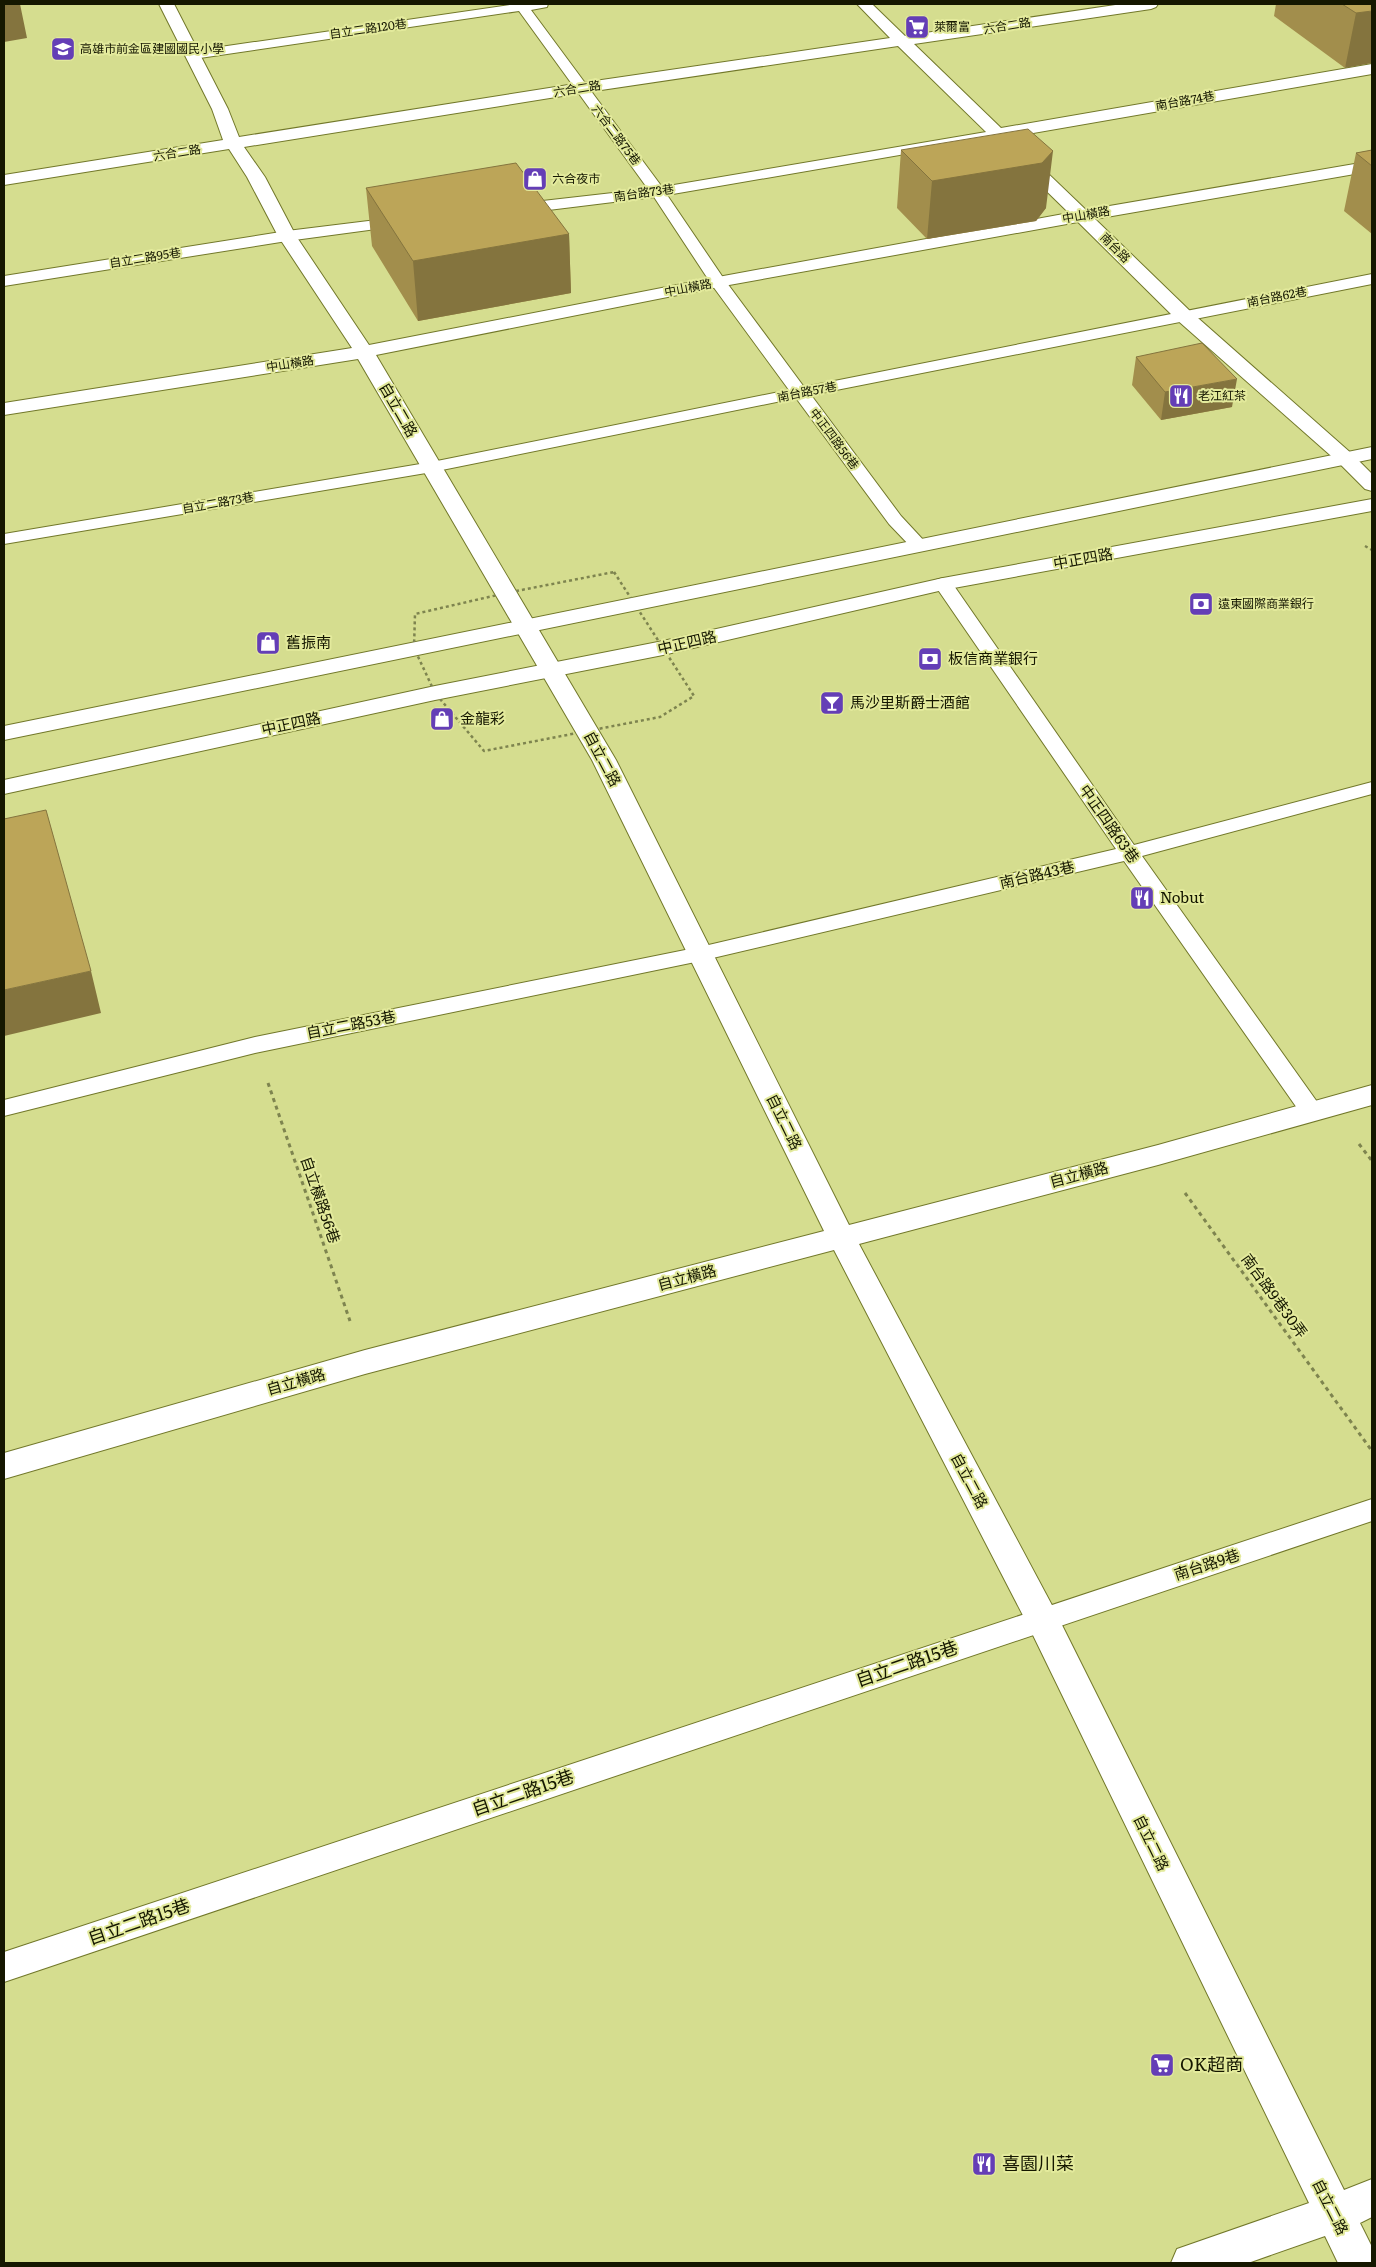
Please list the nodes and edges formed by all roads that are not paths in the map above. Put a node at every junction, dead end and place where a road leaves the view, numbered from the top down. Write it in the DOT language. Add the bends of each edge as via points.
graph roads {
  1 [pos="166,4"];
  2 [pos="542,4"];
  3 [pos="864,4"];
  4 [pos="1151,4"];
  5 [pos="522,7"];
  6 [pos="903,42"];
  7 [pos="193,55"];
  8 [pos="1372,69"];
  9 [pos="581,88"];
  10 [pos="998,134"];
  11 [pos="233,143"];
  12 [pos="1372,166"];
  13 [pos="4,180"];
  14 [pos="658,192"];
  15 [pos="501,210"];
  16 [pos="1083,216"];
  17 [pos="414,221"];
  18 [pos="287,236"];
  19 [pos="1372,279"];
  20 [pos="4,281"];
  21 [pos="718,282"];
  22 [pos="1183,315"];
  23 [pos="364,352"];
  24 [pos="800,393"];
  25 [pos="4,409"];
  26 [pos="1372,453"];
  27 [pos="1345,458"];
  28 [pos="432,467"];
  29 [pos="1372,485"];
  30 [pos="1372,505"];
  31 [pos="4,539"];
  32 [pos="918,544"];
  33 [pos="943,584"];
  34 [pos="525,626"];
  35 [pos="551,670"];
  36 [pos="4,732"];
  37 [pos="4,787"];
  38 [pos="1372,788"];
  39 [pos="1129,853"];
  40 [pos="700,954"];
  41 [pos="1372,1095"];
  42 [pos="4,1108"];
  43 [pos="1312,1112"];
  44 [pos="841,1238"];
  45 [pos="4,1466"];
  46 [pos="1372,1510"];
  47 [pos="1042,1619"];
  48 [pos="4,1967"];
  49 [pos="1372,2198"];
  50 [pos="1333,2214"];
  51 [pos="1372,2244"];
  52 [pos="1191,2263"];
  53 [pos="1359,2263"];
  1 -- 7 [label="street, 自立二路"];
  2 -- 5 [label="lane, 自立二路120巷"];
  3 -- 6 [label="street, 南台路"];
  4 -- 6 [label="street, 六合二路"];
  5 -- 7 [label="lane, 自立二路120巷"];
  5 -- 9 [label="lane, 六合二路75巷"];
  6 -- 9 [label="street, 六合二路"];
  6 -- 10 [label="street, 南台路"];
  7 -- 11 [label="street, 自立二路"];
  8 -- 10 [label="street, 南台路74巷"];
  9 -- 11 [label="street, 六合二路"];
  9 -- 14 [label="lane, 六合二路75巷"];
  10 -- 14 [label="lane, 南台路73巷"];
  10 -- 16 [label="street, 南台路"];
  11 -- 13 [label="street, 六合二路"];
  11 -- 18 [label="street, 自立二路" via="256,177"];
  12 -- 16 [label="street, 中山橫路"];
  14 -- 15 [label="lane, 南台路73巷"];
  14 -- 21 [label="lane, 六合二路75巷"];
  16 -- 21 [label="street, 中山橫路"];
  16 -- 22 [label="street, 南台路"];
  17 -- 18 [label="lane"];
  18 -- 20 [label="lane, 自立二路95巷"];
  18 -- 23 [label="street, 自立二路"];
  19 -- 22 [label="lane, 南台路62巷"];
  21 -- 23 [label="street, 中山橫路"];
  21 -- 24 [label="lane, 中正四路56巷"];
  22 -- 24 [label="lane, 南台路57巷"];
  22 -- 27 [label="street, 南台路"];
  23 -- 25 [label="street, 中山橫路"];
  23 -- 28 [label="street, 自立二路"];
  24 -- 28 [label="lane, 南台路57巷"];
  24 -- 32 [label="lane, 中正四路56巷" via="895,520"];
  26 -- 27 [label="street"];
  27 -- 29 [label="street, 南台路"];
  27 -- 32 [label="street"];
  28 -- 31 [label="lane, 自立二路73巷"];
  28 -- 34 [label="street, 自立二路"];
  30 -- 33 [label="street, 中正四路"];
  32 -- 34 [label="street"];
  33 -- 35 [label="street, 中正四路" via="663,648"];
  33 -- 39 [label="lane, 中正四路63巷"];
  34 -- 35 [label="street, 自立二路"];
  34 -- 36 [label="street"];
  35 -- 37 [label="street, 中正四路"];
  35 -- 40 [label="street, 自立二路" via="604,760"];
  38 -- 39 [label="lane, 南台路43巷"];
  39 -- 40 [label="lane, 南台路43巷"];
  39 -- 43 [label="lane, 中正四路63巷"];
  40 -- 42 [label="lane, 自立二路53巷" via="255,1045"];
  40 -- 44 [label="street, 自立二路"];
  41 -- 43 [label="street, 自立橫路"];
  43 -- 44 [label="street, 自立橫路"];
  44 -- 45 [label="street, 自立橫路" via="364,1362"];
  44 -- 47 [label="street, 自立二路"];
  46 -- 47 [label="lane, 南台路9巷"];
  47 -- 48 [label="lane, 自立二路15巷"];
  47 -- 50 [label="street, 自立二路"];
  49 -- 50 [label="street"];
  50 -- 51 [label="street"];
  50 -- 52 [label="street"];
  50 -- 53 [label="street, 自立二路"];
}
